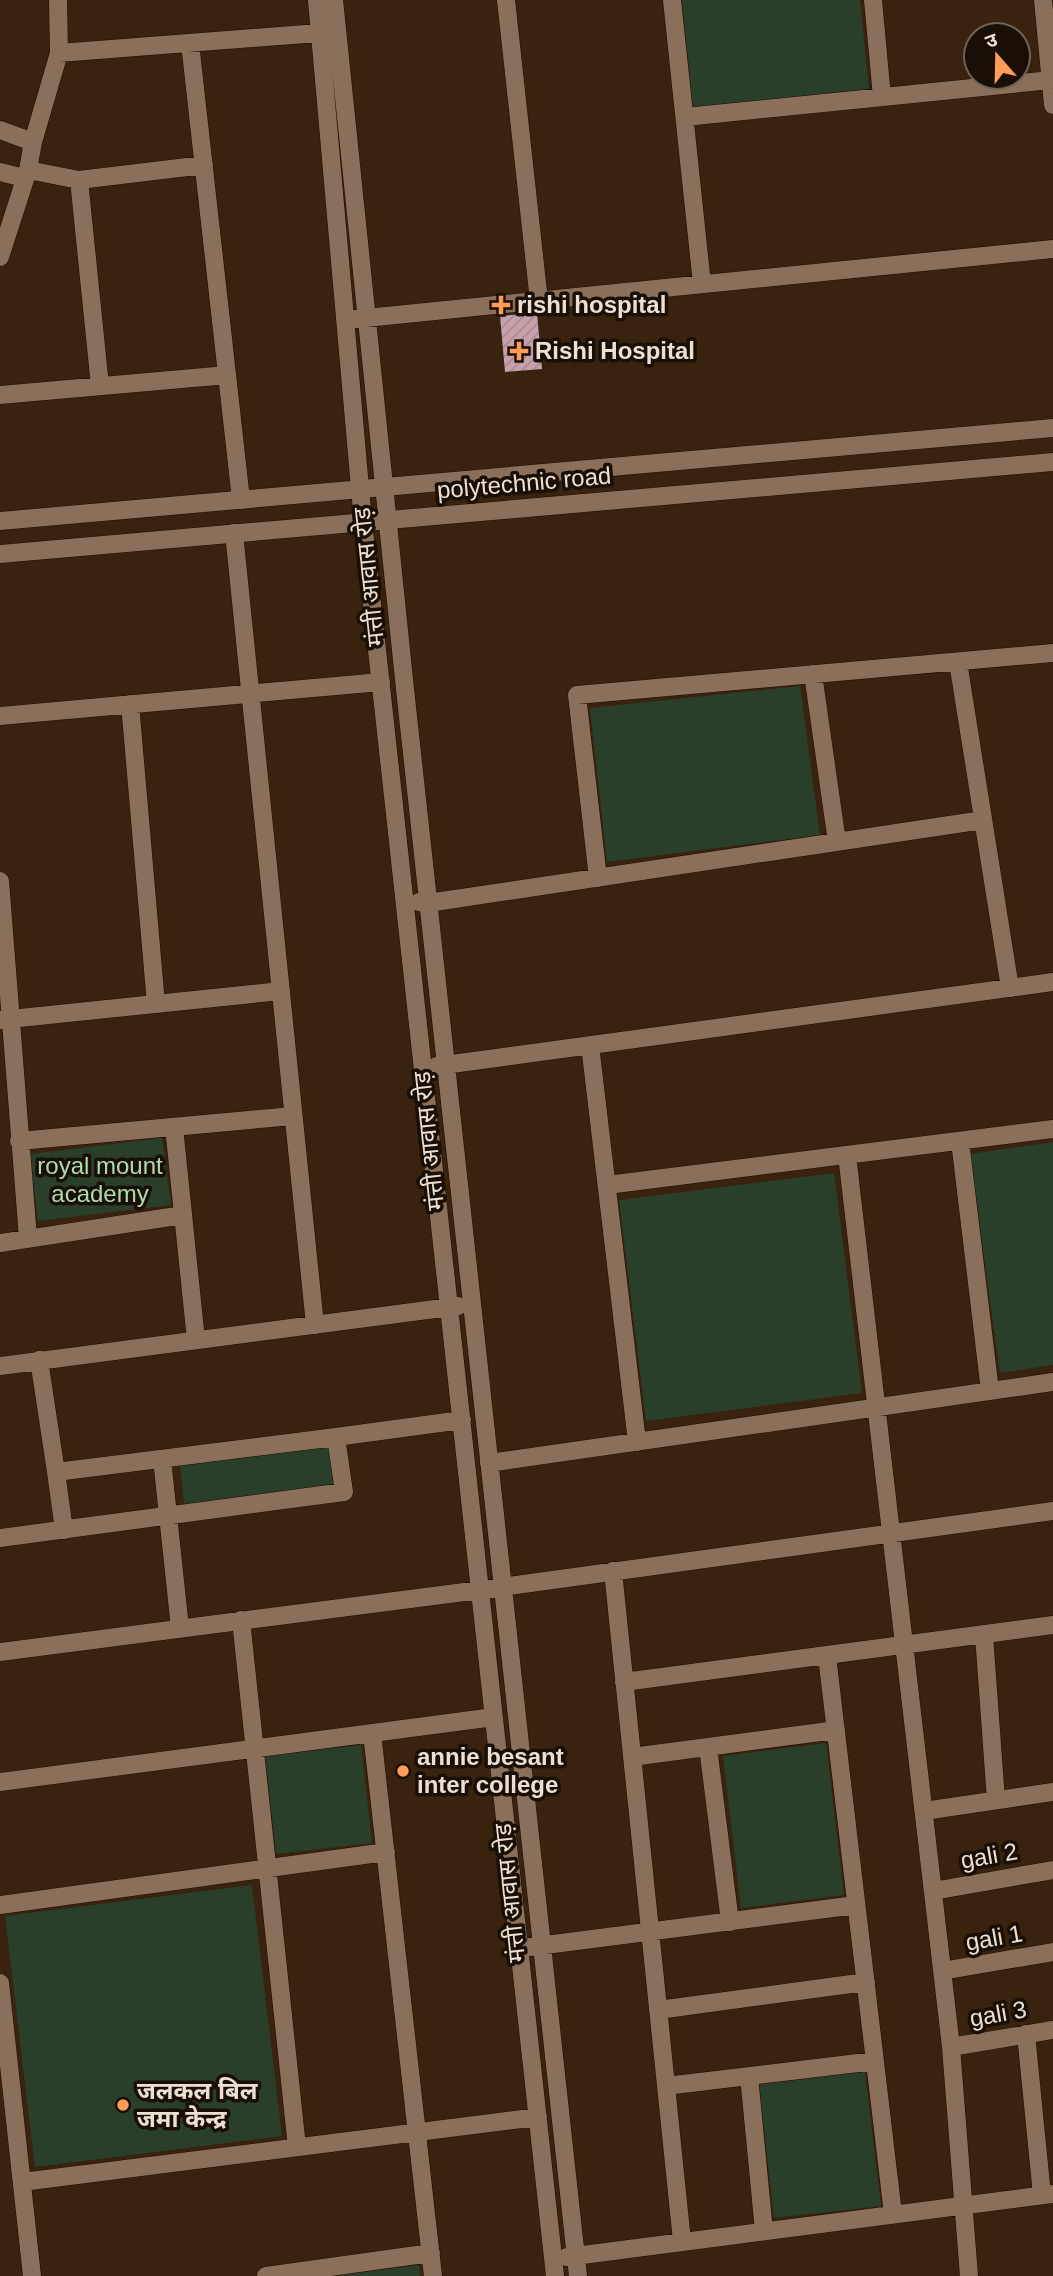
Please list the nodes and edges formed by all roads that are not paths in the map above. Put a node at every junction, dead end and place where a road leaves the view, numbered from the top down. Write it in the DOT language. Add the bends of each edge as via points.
graph roads {
  1 [pos="58,0"];
  2 [pos="317,0"];
  3 [pos="334,0"];
  4 [pos="506,0"];
  5 [pos="672,0"];
  6 [pos="873,0"];
  7 [pos="1043,0"];
  8 [pos="328,33"];
  9 [pos="190,43"];
  10 [pos="59,53"];
  11 [pos="1051,80"];
  12 [pos="882,97"];
  13 [pos="1053,105"];
  14 [pos="685,117"];
  15 [pos="0,130"];
  16 [pos="33,142"];
  17 [pos="204,165"];
  18 [pos="0,172"];
  19 [pos="26,174"];
  20 [pos="79,180"];
  21 [pos="1053,249"];
  22 [pos="0,257"];
  23 [pos="702,284"];
  24 [pos="539,301"];
  25 [pos="367,318"];
  26 [pos="345,320"];
  27 [pos="227,374"];
  28 [pos="100,386"];
  29 [pos="0,395"];
  30 [pos="1053,428"];
  31 [pos="1053,462"];
  32 [pos="384,487"];
  33 [pos="360,489"];
  34 [pos="241,500"];
  35 [pos="388,520"];
  36 [pos="0,521"];
  37 [pos="363,522"];
  38 [pos="234,533"];
  39 [pos="0,554"];
  40 [pos="1053,653"];
  41 [pos="958,662"];
  42 [pos="813,674"];
  43 [pos="381,682"];
  44 [pos="250,694"];
  45 [pos="130,704"];
  46 [pos="0,716"];
  47 [pos="983,820"];
  48 [pos="837,842"];
  49 [pos="598,878"];
  50 [pos="0,881"];
  51 [pos="404,901"];
  52 [pos="428,903"];
  53 [pos="1053,982"];
  54 [pos="1010,988"];
  55 [pos="281,992"];
  56 [pos="156,1004"];
  57 [pos="5,1019"];
  58 [pos="590,1045"];
  59 [pos="446,1065"];
  60 [pos="423,1068"];
  61 [pos="293,1116"];
  62 [pos="174,1127"];
  63 [pos="1053,1129"];
  64 [pos="19,1141"];
  65 [pos="960,1141"];
  66 [pos="847,1155"];
  67 [pos="607,1185"];
  68 [pos="183,1215"];
  69 [pos="28,1238"];
  70 [pos="0,1243"];
  71 [pos="471,1304"];
  72 [pos="449,1307"];
  73 [pos="314,1325"];
  74 [pos="196,1340"];
  75 [pos="39,1360"];
  76 [pos="0,1366"];
  77 [pos="1053,1382"];
  78 [pos="990,1391"];
  79 [pos="877,1408"];
  80 [pos="461,1420"];
  81 [pos="336,1437"];
  82 [pos="637,1441"];
  83 [pos="162,1459"];
  84 [pos="489,1463"];
  85 [pos="56,1472"];
  86 [pos="1053,1511"];
  87 [pos="168,1516"];
  88 [pos="64,1530"];
  89 [pos="891,1533"];
  90 [pos="0,1538"];
  91 [pos="613,1571"];
  92 [pos="502,1587"];
  93 [pos="480,1590"];
  94 [pos="241,1620"];
  95 [pos="1053,1625"];
  96 [pos="180,1629"];
  97 [pos="984,1635"];
  98 [pos="904,1645"];
  99 [pos="0,1652"];
  100 [pos="827,1656"];
  101 [pos="624,1682"];
  102 [pos="494,1717"];
  103 [pos="836,1730"];
  104 [pos="372,1733"];
  105 [pos="708,1747"];
  106 [pos="255,1748"];
  107 [pos="632,1757"];
  108 [pos="0,1782"];
  109 [pos="1053,1792"];
  110 [pos="996,1800"];
  111 [pos="924,1811"];
  112 [pos="386,1852"];
  113 [pos="268,1868"];
  114 [pos="1053,1870"];
  115 [pos="933,1891"];
  116 [pos="0,1905"];
  117 [pos="856,1905"];
  118 [pos="730,1922"];
  119 [pos="650,1932"];
  120 [pos="541,1946"];
  121 [pos="520,1948"];
  122 [pos="1053,1952"];
  123 [pos="942,1971"];
  124 [pos="866,1982"];
  125 [pos="0,1983"];
  126 [pos="658,2010"];
  127 [pos="1053,2030"];
  128 [pos="1026,2034"];
  129 [pos="951,2047"];
  130 [pos="875,2061"];
  131 [pos="749,2076"];
  132 [pos="666,2086"];
  133 [pos="538,2117"];
  134 [pos="417,2132"];
  135 [pos="297,2147"];
  136 [pos="22,2182"];
  137 [pos="1048,2194"];
  138 [pos="965,2204"];
  139 [pos="893,2214"];
  140 [pos="764,2231"];
  141 [pos="682,2241"];
  142 [pos="431,2253"];
  143 [pos="576,2255"];
  144 [pos="554,2268"];
  145 [pos="326,2272"];
  146 [pos="32,2276"];
  147 [pos="266,2276"];
  148 [pos="433,2276"];
  149 [pos="578,2276"];
  150 [pos="970,2276"];
  1 -- 10 [label="street"];
  2 -- 8 [label="street"];
  3 -- 8 [label="street, मंत्ती आवास रोड़"];
  4 -- 24 [label="street"];
  5 -- 14 [label="street"];
  6 -- 12 [label="street"];
  7 -- 11 [label="street"];
  8 -- 9 [label="street"];
  8 -- 25 [label="street, मंत्ती आवास रोड़"];
  8 -- 26 [label="street"];
  9 -- 10 [label="street"];
  9 -- 17 [label="street"];
  10 -- 16 [label="street"];
  11 -- 12 [label="street"];
  11 -- 13 [label="street"];
  12 -- 14 [label="street"];
  14 -- 23 [label="street"];
  15 -- 16 [label="street"];
  16 -- 19 [label="street"];
  17 -- 20 [label="street"];
  17 -- 27 [label="street"];
  18 -- 19 [label="street"];
  19 -- 20 [label="street"];
  19 -- 22 [label="street"];
  20 -- 28 [label="street"];
  21 -- 23 [label="street"];
  23 -- 24 [label="street"];
  24 -- 25 [label="street"];
  25 -- 26 [label="street"];
  25 -- 32 [label="street, मंत्ती आवास रोड़"];
  26 -- 33 [label="street"];
  27 -- 28 [label="street"];
  27 -- 34 [label="street"];
  28 -- 29 [label="street"];
  30 -- 32 [label="street"];
  31 -- 35 [label="street, polytechnic road"];
  32 -- 33 [label="street"];
  32 -- 35 [label="street, मंत्ती आवास रोड़"];
  33 -- 34 [label="street"];
  33 -- 37 [label="street"];
  34 -- 36 [label="street"];
  35 -- 37 [label="street, polytechnic road"];
  35 -- 52 [label="street, मंत्ती आवास रोड़"];
  37 -- 38 [label="street, polytechnic road"];
  37 -- 43 [label="street"];
  38 -- 39 [label="street, polytechnic road"];
  38 -- 44 [label="street"];
  40 -- 41 [label="street"];
  41 -- 42 [label="street"];
  41 -- 47 [label="street"];
  42 -- 48 [label="street"];
  42 -- 49 [label="street" via="577,695"];
  43 -- 44 [label="street"];
  43 -- 51 [label="street"];
  44 -- 45 [label="street"];
  44 -- 55 [label="street"];
  45 -- 46 [label="street"];
  45 -- 56 [label="street"];
  47 -- 48 [label="street"];
  47 -- 54 [label="street"];
  48 -- 49 [label="street"];
  49 -- 52 [label="street"];
  50 -- 57 [label="street"];
  51 -- 52 [label="street"];
  51 -- 60 [label="street"];
  52 -- 59 [label="street, मंत्ती आवास रोड़"];
  53 -- 54 [label="street"];
  54 -- 58 [label="street"];
  55 -- 56 [label="street"];
  55 -- 61 [label="street"];
  56 -- 57 [label="street"];
  57 -- 64 [label="street"];
  58 -- 59 [label="street"];
  58 -- 67 [label="street"];
  59 -- 60 [label="street"];
  59 -- 71 [label="street, मंत्ती आवास रोड़"];
  60 -- 72 [label="street"];
  61 -- 62 [label="street"];
  61 -- 73 [label="street"];
  62 -- 64 [label="street"];
  62 -- 68 [label="street"];
  63 -- 65 [label="street"];
  64 -- 69 [label="street"];
  65 -- 66 [label="street"];
  65 -- 78 [label="street"];
  66 -- 67 [label="street"];
  66 -- 79 [label="street"];
  67 -- 82 [label="street"];
  68 -- 69 [label="street"];
  68 -- 74 [label="street"];
  69 -- 70 [label="street"];
  71 -- 72 [label="street"];
  71 -- 84 [label="street, मंत्ती आवास रोड़"];
  72 -- 73 [label="street"];
  72 -- 80 [label="street"];
  73 -- 74 [label="street"];
  74 -- 75 [label="street"];
  75 -- 76 [label="street"];
  75 -- 85 [label="street"];
  77 -- 78 [label="street"];
  78 -- 79 [label="street"];
  79 -- 82 [label="street"];
  79 -- 89 [label="street"];
  80 -- 81 [label="street"];
  80 -- 93 [label="street"];
  81 -- 83 [label="street"];
  81 -- 87 [label="street" via="344,1492"];
  82 -- 84 [label="street"];
  83 -- 85 [label="street"];
  83 -- 87 [label="street"];
  84 -- 92 [label="street, मंत्ती आवास रोड़"];
  85 -- 88 [label="street"];
  86 -- 89 [label="street"];
  87 -- 88 [label="street"];
  87 -- 96 [label="street"];
  88 -- 90 [label="street"];
  89 -- 91 [label="street"];
  89 -- 98 [label="street"];
  91 -- 92 [label="street"];
  91 -- 101 [label="street"];
  92 -- 93 [label="street"];
  92 -- 120 [label="street, मंत्ती आवास रोड़"];
  93 -- 94 [label="street"];
  93 -- 102 [label="street"];
  94 -- 96 [label="street"];
  94 -- 106 [label="street"];
  95 -- 97 [label="street"];
  96 -- 99 [label="street"];
  97 -- 98 [label="street"];
  97 -- 110 [label="street"];
  98 -- 100 [label="street"];
  98 -- 111 [label="street"];
  100 -- 101 [label="street"];
  100 -- 103 [label="street"];
  101 -- 107 [label="street"];
  102 -- 104 [label="street"];
  102 -- 121 [label="street"];
  103 -- 105 [label="street"];
  103 -- 117 [label="street"];
  104 -- 106 [label="street"];
  104 -- 112 [label="street"];
  105 -- 107 [label="street"];
  105 -- 118 [label="street"];
  106 -- 108 [label="street"];
  106 -- 113 [label="street"];
  107 -- 119 [label="street"];
  109 -- 110 [label="street"];
  110 -- 111 [label="street"];
  111 -- 115 [label="street"];
  112 -- 113 [label="street"];
  112 -- 134 [label="street"];
  113 -- 116 [label="street"];
  113 -- 135 [label="street"];
  114 -- 115 [label="street, gali 2"];
  115 -- 123 [label="street"];
  117 -- 118 [label="street"];
  117 -- 124 [label="street"];
  118 -- 119 [label="street"];
  119 -- 120 [label="street"];
  119 -- 126 [label="street"];
  120 -- 121 [label="street"];
  120 -- 143 [label="street, मंत्ती आवास रोड़"];
  121 -- 133 [label="street"];
  122 -- 123 [label="street, gali 1"];
  123 -- 129 [label="street"];
  124 -- 126 [label="street"];
  124 -- 130 [label="street"];
  125 -- 136 [label="street"];
  126 -- 132 [label="street"];
  127 -- 128 [label="street, gali 3"];
  128 -- 129 [label="street, gali 3"];
  128 -- 137 [label="street"];
  129 -- 138 [label="street"];
  130 -- 131 [label="street"];
  130 -- 139 [label="street"];
  131 -- 132 [label="street"];
  131 -- 140 [label="street"];
  132 -- 141 [label="street"];
  133 -- 134 [label="street"];
  133 -- 144 [label="street"];
  134 -- 135 [label="street"];
  134 -- 142 [label="street"];
  135 -- 136 [label="street"];
  136 -- 146 [label="street"];
  137 -- 138 [label="street"];
  138 -- 139 [label="street"];
  138 -- 150 [label="street"];
  139 -- 140 [label="street"];
  140 -- 141 [label="street"];
  141 -- 143 [label="street"];
  142 -- 145 [label="street"];
  142 -- 148 [label="street"];
  143 -- 144 [label="street"];
  143 -- 149 [label="street, मंत्ती आवास रोड़"];
  145 -- 147 [label="street"];
}
